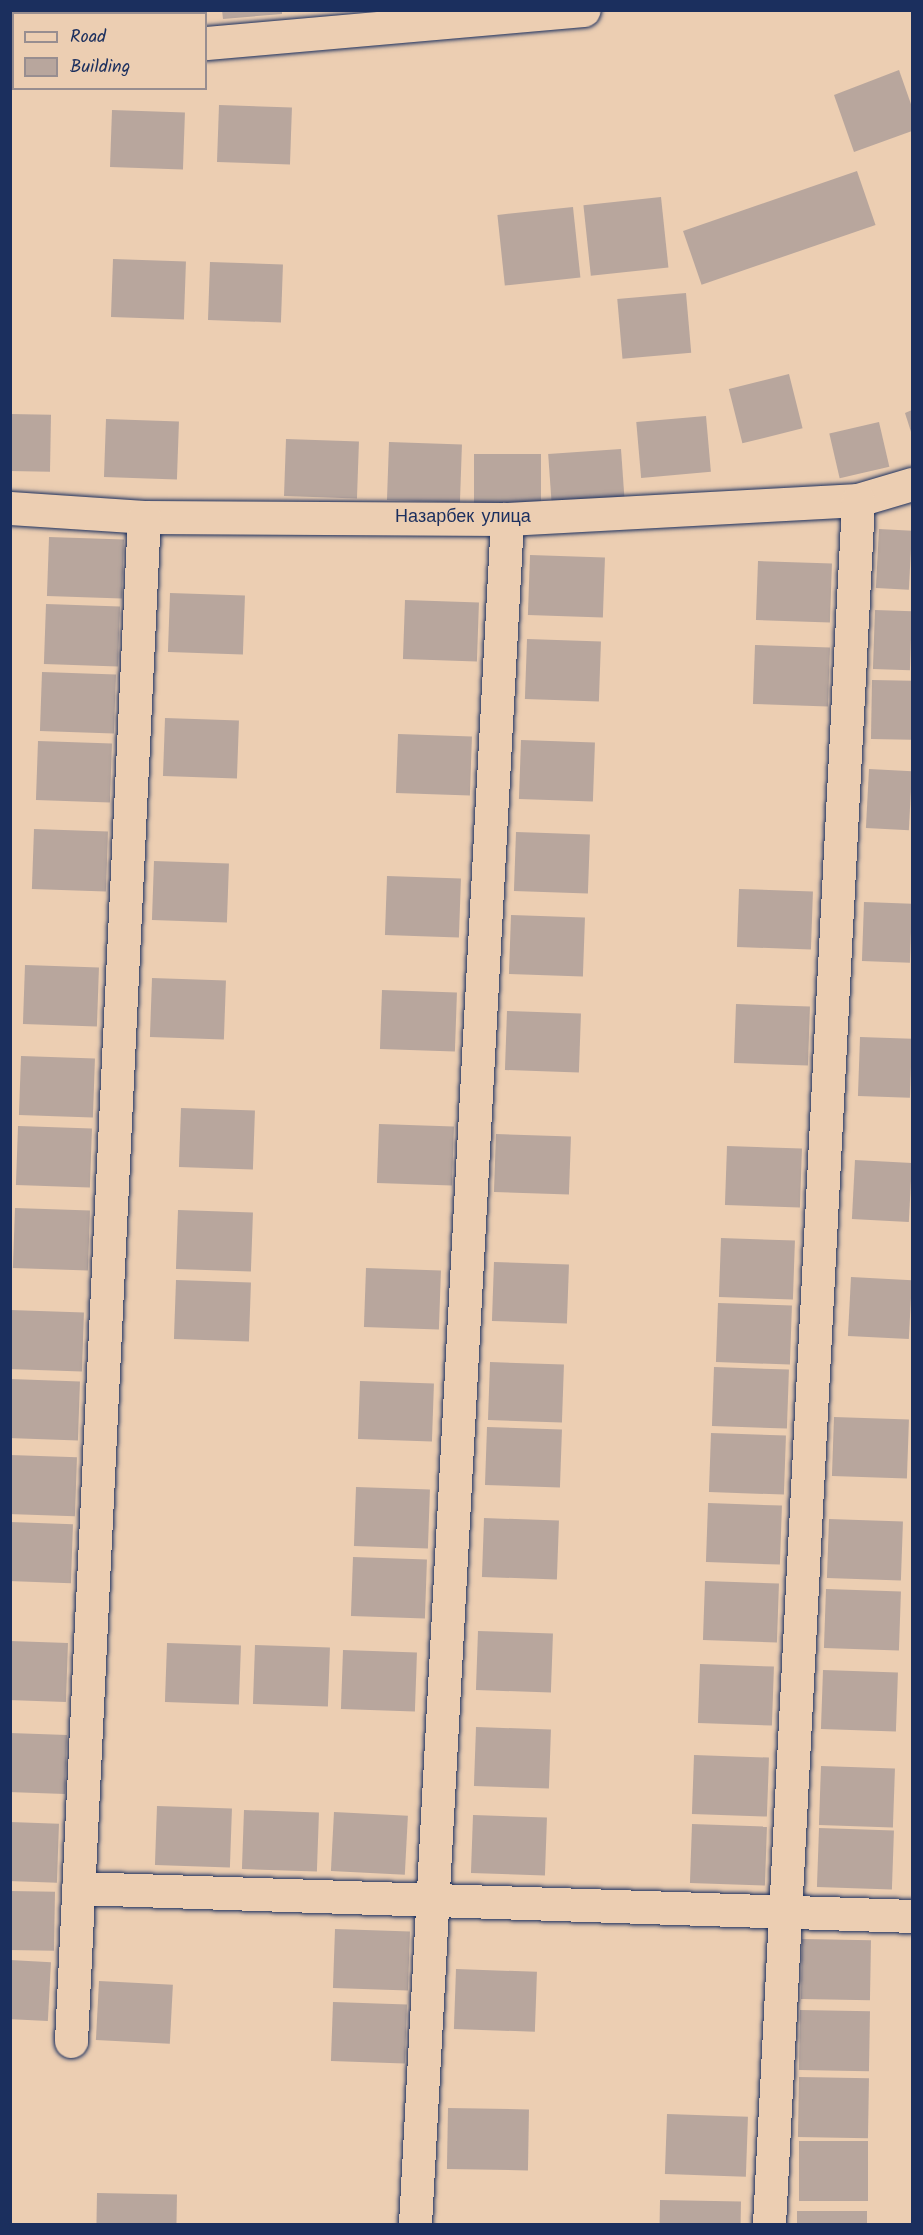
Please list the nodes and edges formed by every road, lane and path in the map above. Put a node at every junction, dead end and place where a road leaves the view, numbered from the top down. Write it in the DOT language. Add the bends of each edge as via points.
graph roads {
  1 [pos="584,10"];
  2 [pos="207,43"];
  3 [pos="912,484"];
  4 [pos="858,500"];
  5 [pos="10,508"];
  6 [pos="144,517"];
  7 [pos="507,519"];
  8 [pos="78,1888"];
  9 [pos="433,1898"];
  10 [pos="784,1912"];
  11 [pos="912,1916"];
  12 [pos="70,2041"];
  13 [pos="415,2224"];
  14 [pos="769,2224"];
  1 -- 2 [label="street"];
  3 -- 4 [label="street, Назарбек улица"];
  4 -- 7 [label="street, Назарбек улица"];
  4 -- 10 [label="street"];
  5 -- 6 [label="street, Назарбек улица"];
  6 -- 7 [label="street, Назарбек улица"];
  6 -- 8 [label="street"];
  7 -- 9 [label="street"];
  8 -- 9 [label="street"];
  8 -- 12 [label="street"];
  9 -- 10 [label="street"];
  9 -- 13 [label="street"];
  10 -- 11 [label="street"];
  10 -- 14 [label="street"];
}
